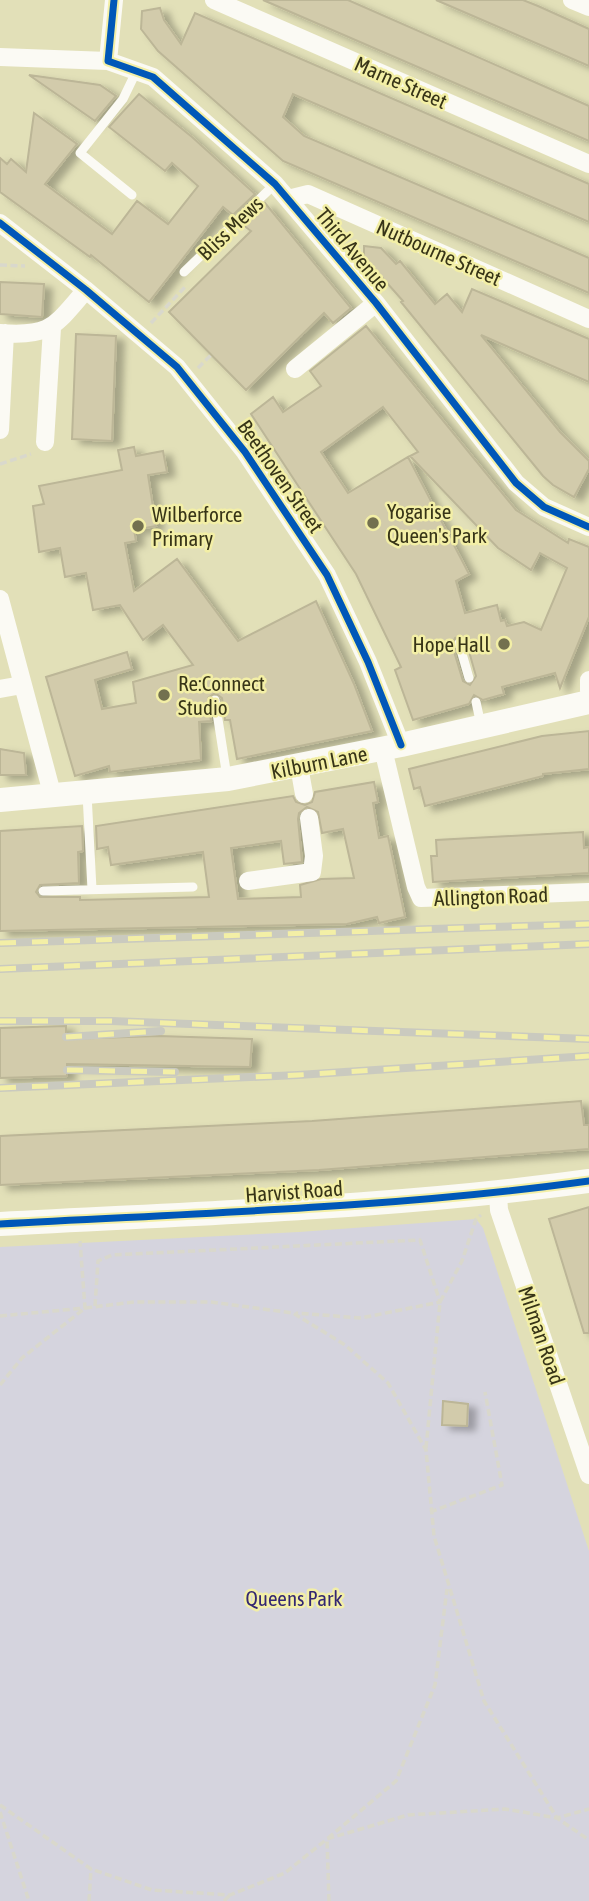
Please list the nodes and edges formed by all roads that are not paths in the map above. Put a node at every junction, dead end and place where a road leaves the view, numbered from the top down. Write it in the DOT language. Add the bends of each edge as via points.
graph roads {
  1 [pos="114,0"];
  2 [pos="214,0"];
  3 [pos="572,0"];
  4 [pos="589,7"];
  5 [pos="0,57"];
  6 [pos="108,61"];
  7 [pos="137,70"];
  8 [pos="589,164"];
  9 [pos="275,184"];
  10 [pos="132,195"];
  11 [pos="288,199"];
  12 [pos="0,223"];
  13 [pos="184,272"];
  14 [pos="86,290"];
  15 [pos="376,303"];
  16 [pos="589,319"];
  17 [pos="52,328"];
  18 [pos="2,333"];
  19 [pos="295,369"];
  20 [pos="0,430"];
  21 [pos="45,442"];
  22 [pos="589,527"];
  23 [pos="0,600"];
  24 [pos="459,643"];
  25 [pos="469,678"];
  26 [pos="589,680"];
  27 [pos="22,685"];
  28 [pos="0,689"];
  29 [pos="589,691"];
  30 [pos="215,700"];
  31 [pos="476,702"];
  32 [pos="589,702"];
  33 [pos="482,726"];
  34 [pos="392,747"];
  35 [pos="299,766"];
  36 [pos="228,779"];
  37 [pos="87,794"];
  38 [pos="304,794"];
  39 [pos="53,797"];
  40 [pos="0,800"];
  41 [pos="309,818"];
  42 [pos="248,881"];
  43 [pos="193,887"];
  44 [pos="92,889"];
  45 [pos="43,891"];
  46 [pos="589,892"];
  47 [pos="589,1181"];
  48 [pos="491,1203"];
  49 [pos="0,1224"];
  50 [pos="584,1447"];
  51 [pos="589,1475"];
  1 -- 6 [label="street"];
  2 -- 8 [label="street, Marne Street"];
  3 -- 4 [label="street"];
  5 -- 6 [label="street, Third Avenue"];
  6 -- 7 [label="street, Third Avenue"];
  7 -- 9 [label="street, Third Avenue" via="153,76"];
  7 -- 10 [label="lane" via="123,99 80,153"];
  9 -- 11 [label="street, Third Avenue"];
  9 -- 13 [label="lane, Bliss Mews"];
  11 -- 15 [label="street, Third Avenue"];
  11 -- 16 [label="street, Nutbourne Street" via="308,194"];
  12 -- 14 [label="street, Beethoven Street"];
  14 -- 17 [label="street"];
  14 -- 34 [label="street, Beethoven Street" via="177,367 246,452 327,575 368,662"];
  15 -- 19 [label="street"];
  15 -- 22 [label="street, Third Avenue" via="516,483 544,507"];
  17 -- 18 [label="street" via="40,333"];
  17 -- 21 [label="street"];
  18 -- 20 [label="street"];
  23 -- 27 [label="street"];
  24 -- 25 [label="lane"];
  26 -- 29 [label="street"];
  27 -- 28 [label="street"];
  27 -- 39 [label="street"];
  30 -- 36 [label="lane"];
  31 -- 33 [label="lane"];
  32 -- 33 [label="main road, Kilburn Lane"];
  33 -- 34 [label="main road, Kilburn Lane"];
  34 -- 35 [label="main road, Kilburn Lane"];
  34 -- 46 [label="street, Allington Road" via="421,898"];
  35 -- 36 [label="main road, Kilburn Lane"];
  35 -- 38 [label="street"];
  36 -- 37 [label="main road, Kilburn Lane"];
  37 -- 39 [label="main road, Kilburn Lane"];
  37 -- 44 [label="lane"];
  39 -- 40 [label="main road, Kilburn Lane"];
  41 -- 42 [label="street" via="312,872"];
  43 -- 44 [label="lane"];
  44 -- 45 [label="lane"];
  47 -- 48 [label="main road, Harvist Road"];
  48 -- 49 [label="main road, Harvist Road"];
  48 -- 50 [label="street, Milman Road" via="499,1210"];
  50 -- 51 [label="street, Milman Road"];
}
